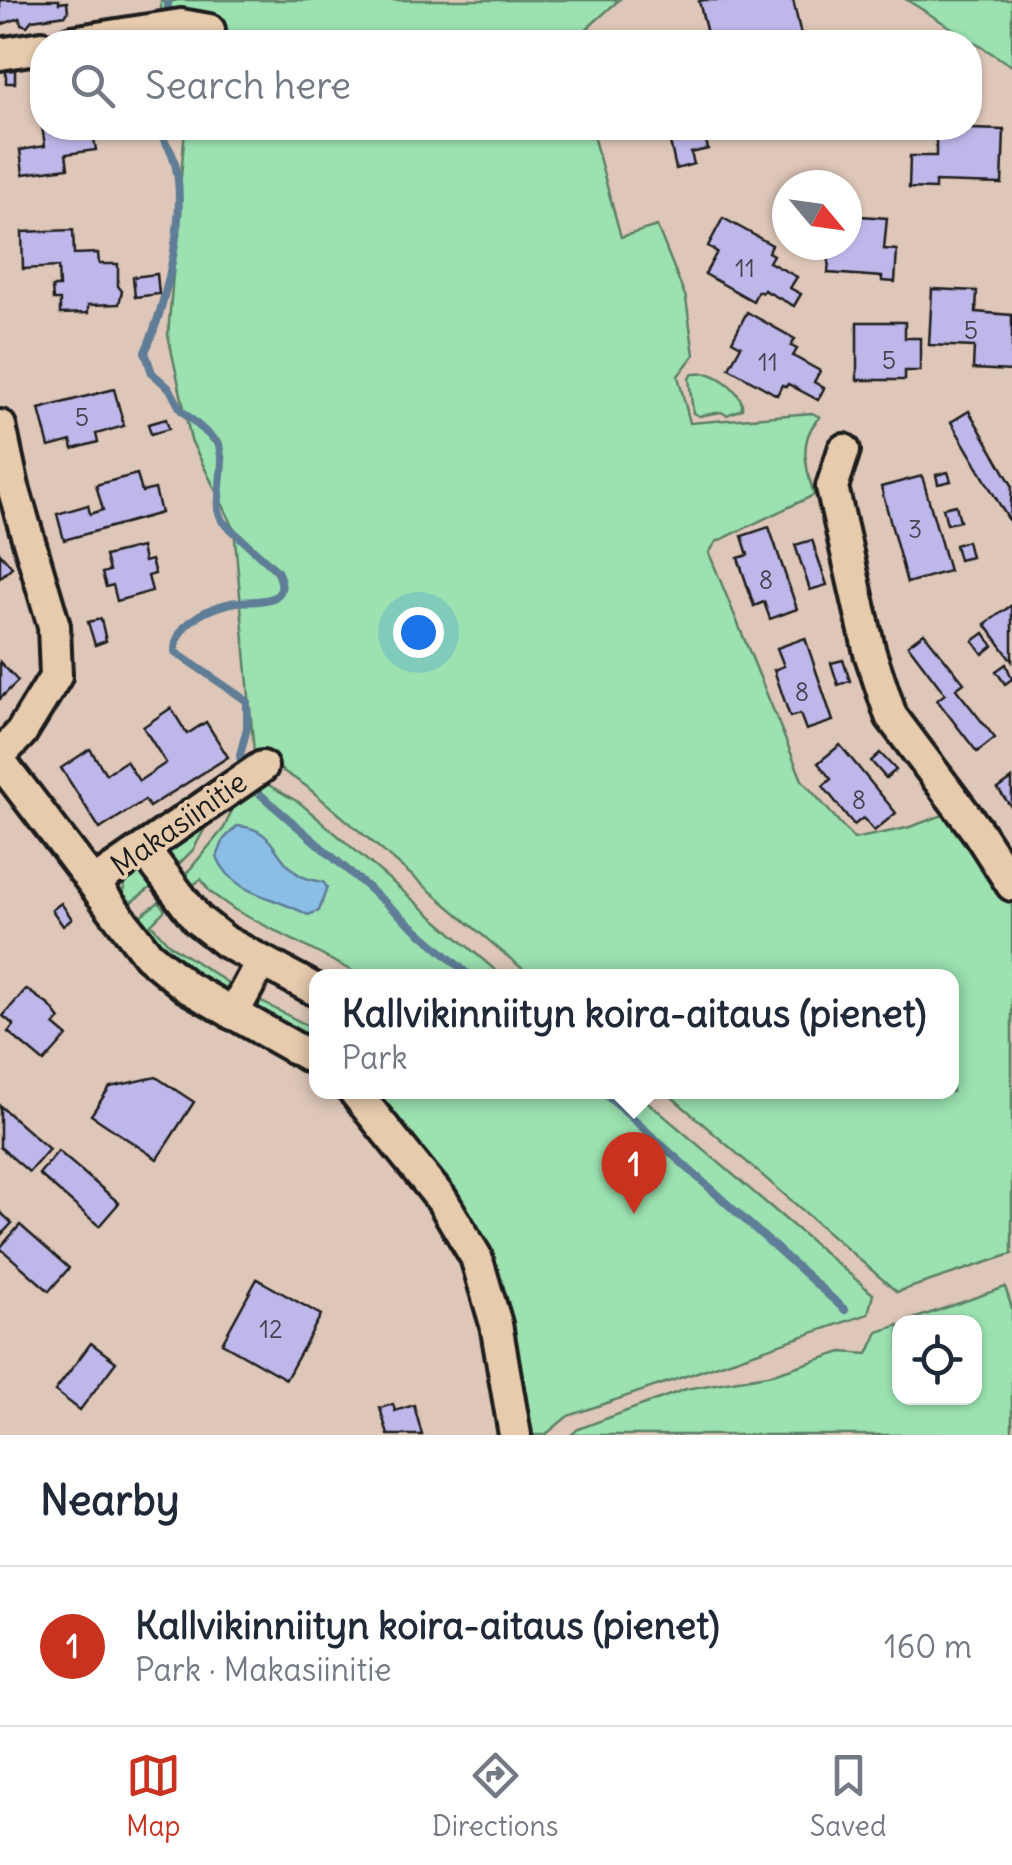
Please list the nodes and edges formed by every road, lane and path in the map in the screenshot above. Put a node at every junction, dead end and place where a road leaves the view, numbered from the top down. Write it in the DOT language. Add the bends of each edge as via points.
graph roads {
  1 [pos="150,30"];
  2 [pos="208,30"];
  3 [pos="30,49"];
  4 [pos="0,54"];
  5 [pos="0,426"];
  6 [pos="844,450"];
  7 [pos="0,758"];
  8 [pos="262,767"];
  9 [pos="144,848"];
  10 [pos="95,882"];
  11 [pos="1012,886"];
  12 [pos="261,962"];
  13 [pos="309,986"];
  14 [pos="233,1014"];
  15 [pos="309,1056"];
  16 [pos="361,1099"];
  17 [pos="515,1435"];
  1 -- 2 [label="street" via="182,25"];
  3 -- 4 [label="street"];
  5 -- 7 [label="street" via="54,626 56,676"];
  6 -- 11 [label="street" via="832,487 891,716"];
  7 -- 10 [label="street, Makasiinitie"];
  8 -- 9 [label="street, Makasiinitie"];
  9 -- 10 [label="street, Makasiinitie"];
  9 -- 12 [label="street" via="197,919"];
  10 -- 14 [label="street, Makasiinitie" via="148,955"];
  12 -- 13 [label="street"];
  12 -- 14 [label="street"];
  14 -- 15 [label="street, Makasiinitie"];
  16 -- 17 [label="street" via="442,1200 476,1257 496,1324"];
}
